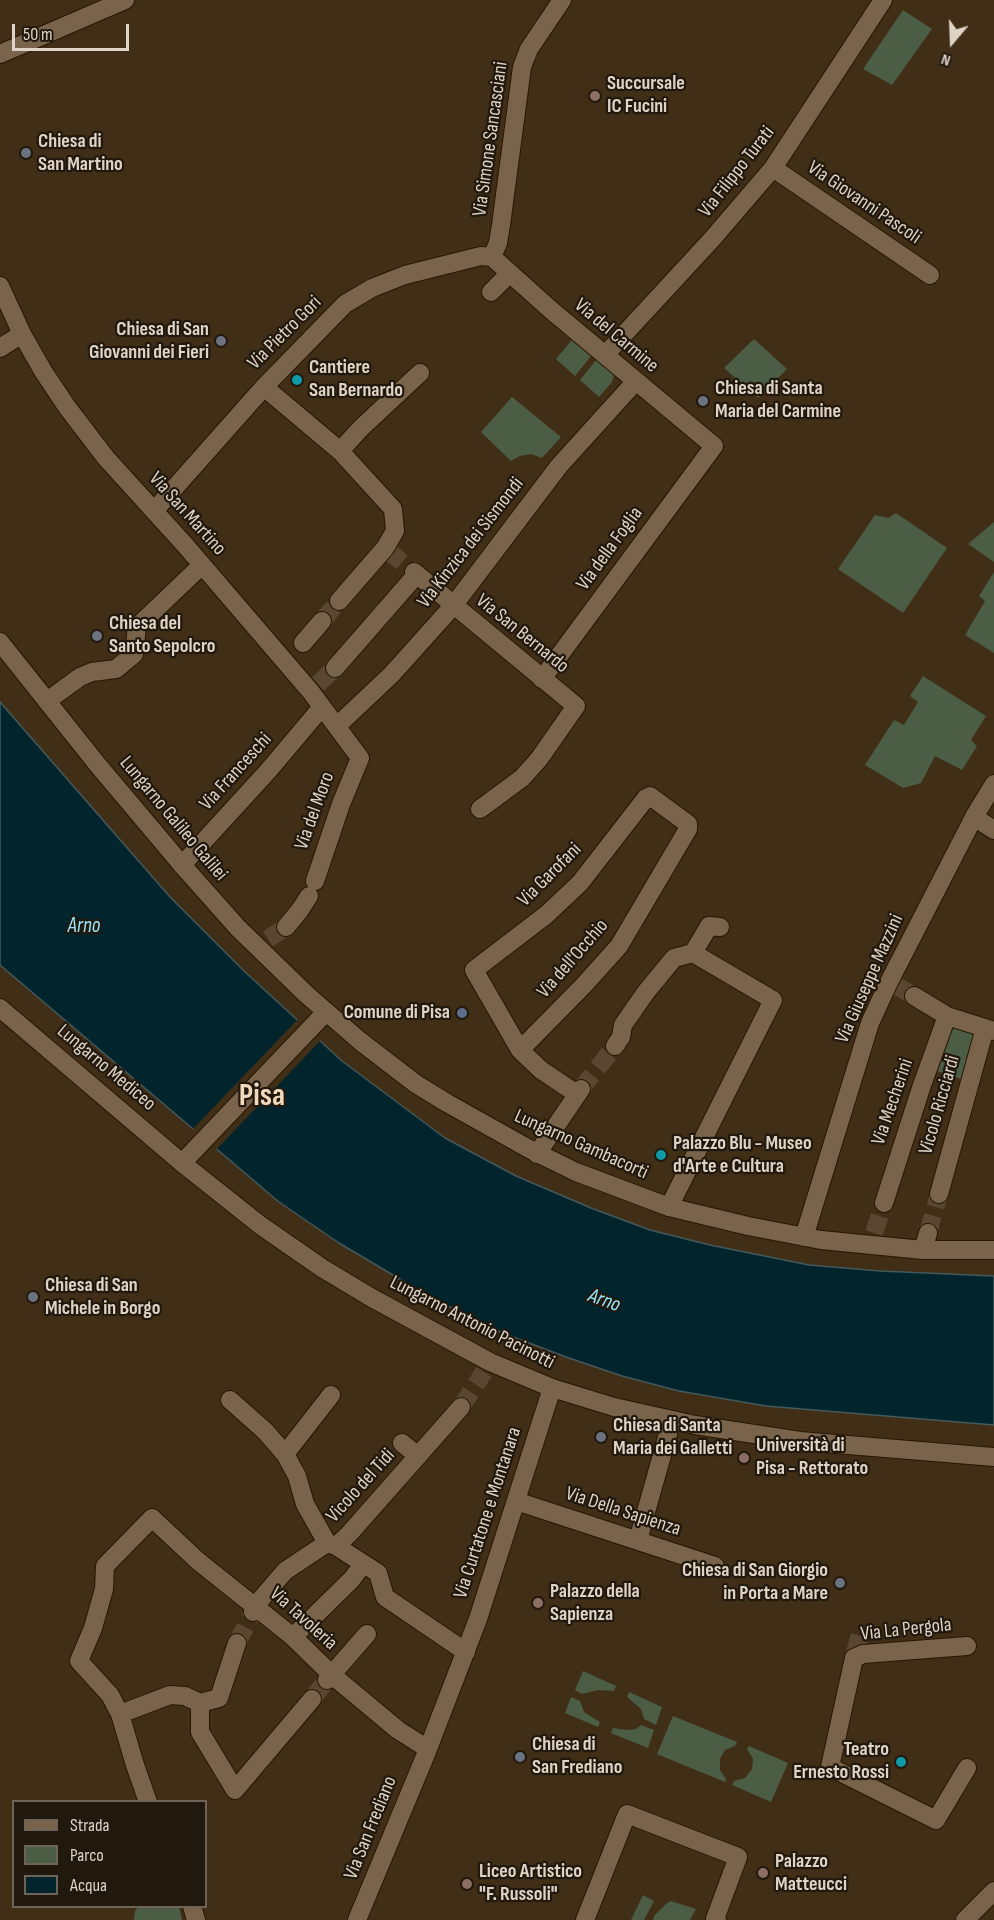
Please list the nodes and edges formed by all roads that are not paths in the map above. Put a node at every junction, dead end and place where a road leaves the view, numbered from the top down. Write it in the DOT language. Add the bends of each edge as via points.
graph roads {
  1 [pos="125,0"];
  2 [pos="562,0"];
  3 [pos="883,0"];
  4 [pos="0,54"];
  5 [pos="773,168"];
  6 [pos="492,257"];
  7 [pos="509,274"];
  8 [pos="930,275"];
  9 [pos="0,286"];
  10 [pos="491,292"];
  11 [pos="22,333"];
  12 [pos="0,348"];
  13 [pos="605,355"];
  14 [pos="420,373"];
  15 [pos="636,381"];
  16 [pos="264,387"];
  17 [pos="714,446"];
  18 [pos="340,451"];
  19 [pos="154,511"];
  20 [pos="202,565"];
  21 [pos="339,601"];
  22 [pos="453,606"];
  23 [pos="322,621"];
  24 [pos="0,642"];
  25 [pos="294,654"];
  26 [pos="335,668"];
  27 [pos="542,679"];
  28 [pos="317,694"];
  29 [pos="47,701"];
  30 [pos="337,726"];
  31 [pos="360,758"];
  32 [pos="994,784"];
  33 [pos="480,809"];
  34 [pos="974,817"];
  35 [pos="688,829"];
  36 [pos="994,830"];
  37 [pos="182,865"];
  38 [pos="286,927"];
  39 [pos="720,927"];
  40 [pos="693,953"];
  41 [pos="914,996"];
  42 [pos="0,1008"];
  43 [pos="947,1016"];
  44 [pos="321,1018"];
  45 [pos="992,1030"];
  46 [pos="615,1046"];
  47 [pos="520,1050"];
  48 [pos="537,1154"];
  49 [pos="182,1163"];
  50 [pos="939,1194"];
  51 [pos="884,1203"];
  52 [pos="669,1207"];
  53 [pos="804,1237"];
  54 [pos="994,1248"];
  55 [pos="552,1388"];
  56 [pos="330,1395"];
  57 [pos="230,1400"];
  58 [pos="461,1407"];
  59 [pos="668,1434"];
  60 [pos="402,1443"];
  61 [pos="285,1454"];
  62 [pos="418,1456"];
  63 [pos="994,1456"];
  64 [pos="516,1501"];
  65 [pos="639,1540"];
  66 [pos="331,1545"];
  67 [pos="363,1564"];
  68 [pos="715,1566"];
  69 [pos="254,1609"];
  70 [pos="367,1634"];
  71 [pos="293,1637"];
  72 [pos="237,1643"];
  73 [pos="967,1646"];
  74 [pos="466,1652"];
  75 [pos="330,1678"];
  76 [pos="312,1699"];
  77 [pos="200,1703"];
  78 [pos="120,1714"];
  79 [pos="427,1751"];
  80 [pos="967,1768"];
  81 [pos="147,1800"];
  82 [pos="994,1891"];
  83 [pos="716,1919"];
  84 [pos="357,1920"];
  85 [pos="585,1920"];
  86 [pos="965,1920"];
  1 -- 4 [label="street"];
  2 -- 6 [label="street, Via Simone Sancasciani" via="529,49 522,68 501,225"];
  3 -- 5 [label="street, Via Filippo Turati"];
  5 -- 8 [label="street, Via Giovanni Pascoli"];
  5 -- 13 [label="street, Via Filippo Turati"];
  6 -- 7 [label="street, Via del Carmine"];
  6 -- 16 [label="street, Via Pietro Gori" via="481,256 405,275 372,288 345,304"];
  7 -- 10 [label="street"];
  7 -- 13 [label="street, Via del Carmine"];
  9 -- 11 [label="street, Via San Martino"];
  11 -- 12 [label="street"];
  11 -- 19 [label="street, Via San Martino" via="67,407"];
  13 -- 15 [label="street, Via del Carmine"];
  14 -- 18 [label="street"];
  15 -- 17 [label="street, Via del Carmine"];
  15 -- 22 [label="street, Via Kinzica dei Sismondi" via="559,466"];
  16 -- 18 [label="street"];
  16 -- 19 [label="street, Via Pietro Gori"];
  17 -- 27 [label="street, Via della Foglia"];
  18 -- 21 [label="street" via="393,509 395,531 387,549"];
  19 -- 20 [label="street, Via San Martino"];
  20 -- 25 [label="street, Via San Martino"];
  20 -- 29 [label="street" via="137,627 134,654 116,669 80,677"];
  22 -- 26 [label="street, Via San Bernardo" via="416,573"];
  22 -- 27 [label="street, Via San Bernardo"];
  22 -- 30 [label="street, Via Kinzica dei Sismondi" via="392,674"];
  23 -- 25 [label="street"];
  24 -- 29 [label="street, Lungarno Galileo Galilei"];
  25 -- 28 [label="street, Via San Martino"];
  27 -- 33 [label="street, Via San Bernardo" via="576,706 522,778"];
  28 -- 30 [label="street, Via San Martino"];
  28 -- 37 [label="street, Via Franceschi" via="268,771"];
  29 -- 37 [label="street, Lungarno Galileo Galilei"];
  30 -- 31 [label="street, Via San Martino"];
  31 -- 38 [label="street, Via del Moro" via="312,888"];
  32 -- 34 [label="street, Via Giuseppe Mazzini"];
  34 -- 36 [label="street"];
  34 -- 53 [label="street, Via Giuseppe Mazzini" via="870,1023"];
  35 -- 47 [label="street, Via dell'Occhio" via="619,946"];
  35 -- 47 [label="street, Via Garofani" via="688,824 650,796 646,798 580,883 546,915 474,970"];
  37 -- 44 [label="street, Lungarno Galileo Galilei" via="263,944"];
  39 -- 40 [label="street" via="709,926"];
  40 -- 46 [label="street" via="675,958 645,992 623,1025"];
  40 -- 52 [label="street" via="773,1000"];
  41 -- 43 [label="street"];
  42 -- 49 [label="street, Lungarno Mediceo"];
  43 -- 45 [label="street"];
  43 -- 51 [label="street, Via Mecherini"];
  44 -- 48 [label="street, Lungarno Gambacorti" via="416,1084"];
  44 -- 49 [label="street"];
  45 -- 50 [label="street, Vicolo Ricciardi"];
  47 -- 48 [label="street" via="541,1070 579,1091"];
  48 -- 52 [label="street, Lungarno Gambacorti"];
  49 -- 55 [label="street, Lungarno Antonio Pacinotti" via="322,1268 487,1367"];
  52 -- 53 [label="street, Lungarno Gambacorti"];
  53 -- 54 [label="street, Lungarno Gambacorti"];
  55 -- 63 [label="street, Lungarno Antonio Pacinotti" via="633,1412 747,1435"];
  55 -- 64 [label="street, Via Curtatone e Montanara"];
  56 -- 61 [label="street"];
  57 -- 61 [label="street"];
  58 -- 62 [label="street, Vicolo del Tidi"];
  59 -- 65 [label="street"];
  60 -- 62 [label="street, Vicolo del Tidi"];
  61 -- 66 [label="street" via="305,1504"];
  62 -- 66 [label="street, Vicolo del Tidi" via="349,1534"];
  64 -- 65 [label="street, Via Della Sapienza"];
  64 -- 74 [label="street, Via Curtatone e Montanara"];
  65 -- 68 [label="street, Via Della Sapienza"];
  66 -- 67 [label="street"];
  66 -- 69 [label="street, Vicolo del Tidi" via="285,1571"];
  67 -- 71 [label="street"];
  67 -- 74 [label="street" via="378,1573 386,1597"];
  69 -- 71 [label="street, Via Tavoleria"];
  69 -- 78 [label="street, Via Tavoleria" via="152,1518 105,1566 104,1589 79,1661 110,1695"];
  70 -- 75 [label="street"];
  71 -- 75 [label="street, Via Tavoleria"];
  72 -- 77 [label="street" via="219,1698"];
  73 -- 80 [label="street, Via La Pergola" via="855,1655 830,1767 936,1821"];
  74 -- 79 [label="street, Via Curtatone e Montanara"];
  75 -- 79 [label="street, Via Tavoleria"];
  76 -- 77 [label="street" via="235,1790 200,1732"];
  77 -- 78 [label="street" via="170,1695"];
  78 -- 81 [label="street"];
  79 -- 84 [label="street, Via San Frediano"];
  82 -- 86 [label="street"];
  83 -- 85 [label="street" via="738,1857 627,1814"];
}
